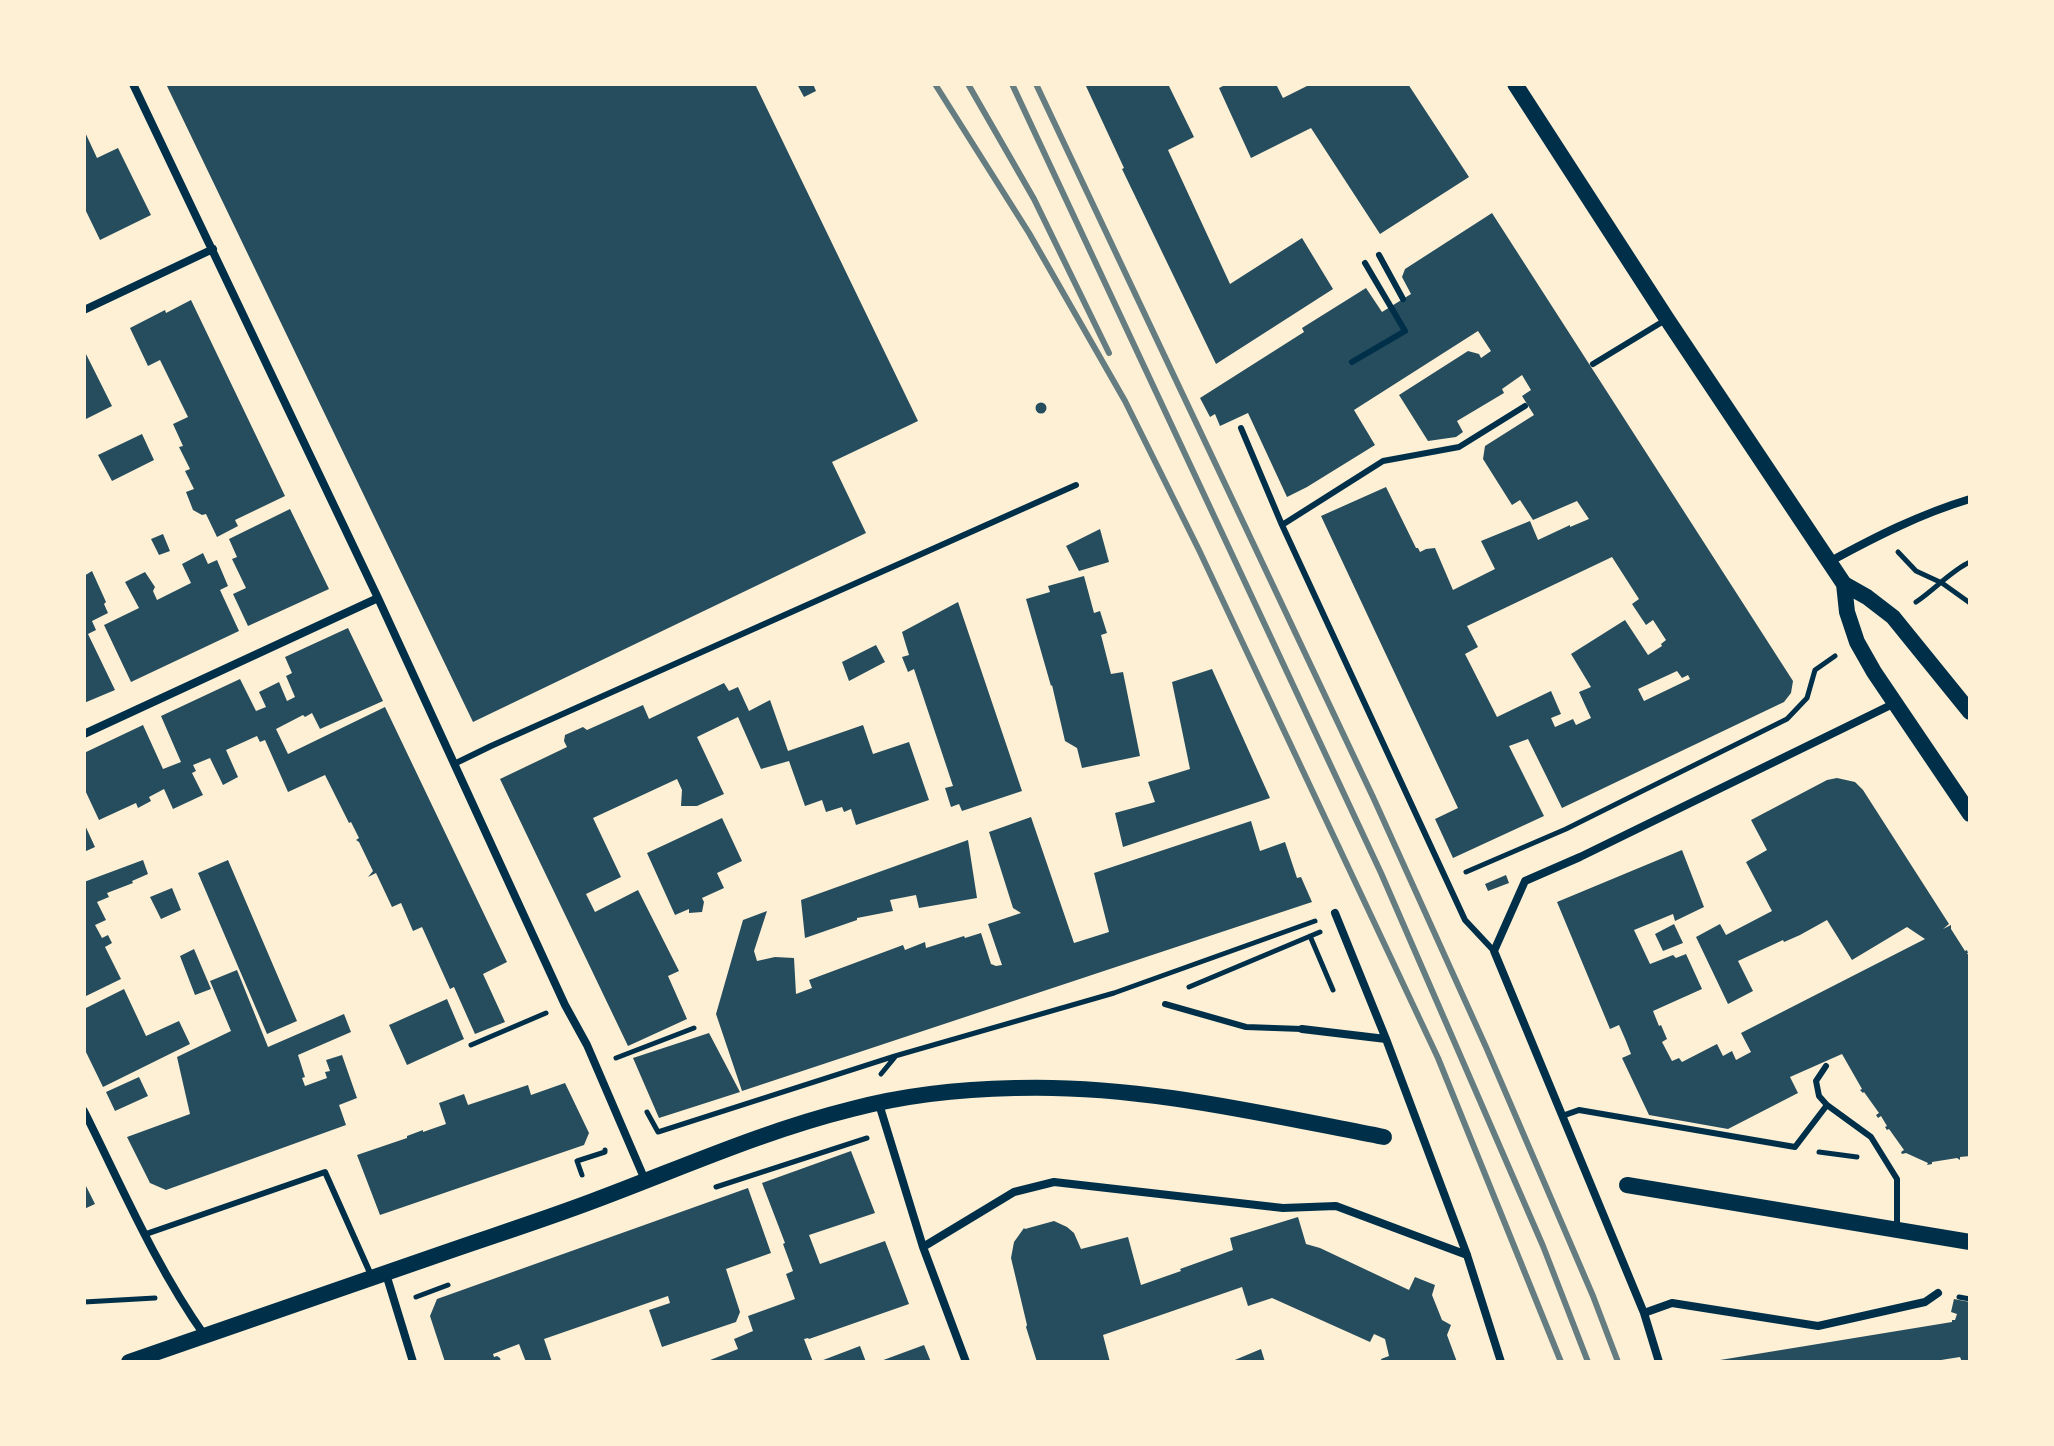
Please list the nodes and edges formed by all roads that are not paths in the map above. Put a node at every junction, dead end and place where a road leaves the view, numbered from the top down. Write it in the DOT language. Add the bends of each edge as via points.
graph roads {
  1 [pos="133,84"];
  2 [pos="1515,84"];
  3 [pos="213,249"];
  4 [pos="1379,255"];
  5 [pos="1365,263"];
  6 [pos="1403,299"];
  7 [pos="84,310"];
  8 [pos="1667,319"];
  9 [pos="1352,362"];
  10 [pos="1593,364"];
  11 [pos="1525,406"];
  12 [pos="1241,428"];
  13 [pos="1076,485"];
  14 [pos="1970,499"];
  15 [pos="1282,525"];
  16 [pos="1829,562"];
  17 [pos="1844,584"];
  18 [pos="378,598"];
  19 [pos="1895,703"];
  20 [pos="1970,712"];
  21 [pos="84,734"];
  22 [pos="454,764"];
  23 [pos="1970,814"];
  24 [pos="1335,913"];
  25 [pos="1494,951"];
  26 [pos="1165,1004"];
  27 [pos="1302,1029"];
  28 [pos="1386,1039"];
  29 [pos="1826,1066"];
  30 [pos="879,1103"];
  31 [pos="1827,1105"];
  32 [pos="84,1111"];
  33 [pos="1562,1116"];
  34 [pos="1384,1137"];
  35 [pos="645,1180"];
  36 [pos="1627,1185"];
  37 [pos="1897,1230"];
  38 [pos="146,1234"];
  39 [pos="1970,1242"];
  40 [pos="923,1247"];
  41 [pos="1467,1255"];
  42 [pos="379,1276"];
  43 [pos="1938,1293"];
  44 [pos="1644,1313"];
  45 [pos="206,1336"];
  46 [pos="129,1362"];
  47 [pos="413,1362"];
  48 [pos="966,1362"];
  49 [pos="1501,1362"];
  50 [pos="1659,1362"];
  1 -- 3 [label="street"];
  2 -- 8 [label="main road"];
  3 -- 7 [label="street"];
  3 -- 18 [label="street"];
  4 -- 6 [label="lane"];
  5 -- 9 [label="lane" via="1405,331"];
  8 -- 10 [label="lane"];
  8 -- 16 [label="main road"];
  11 -- 15 [label="lane" via="1459,447 1383,461"];
  12 -- 15 [label="lane"];
  13 -- 22 [label="lane"];
  14 -- 16 [label="street" via="1938,508"];
  15 -- 25 [label="lane" via="1465,920"];
  16 -- 17 [label="main road"];
  17 -- 19 [label="main road" via="1857,642"];
  17 -- 20 [label="main road" via="1893,617"];
  18 -- 21 [label="street"];
  18 -- 22 [label="street"];
  19 -- 23 [label="main road"];
  19 -- 25 [label="street" via="1525,881"];
  22 -- 35 [label="street"];
  24 -- 28 [label="street"];
  25 -- 33 [label="street"];
  26 -- 27 [label="lane" via="1246,1027"];
  27 -- 28 [label="street"];
  28 -- 41 [label="street"];
  29 -- 31 [label="lane" via="1816,1081"];
  30 -- 34 [label="main road" via="1017,1087 1071,1089 1210,1104"];
  30 -- 35 [label="main road" via="817,1118"];
  30 -- 40 [label="street"];
  31 -- 33 [label="lane" via="1795,1147 1579,1110"];
  31 -- 37 [label="lane" via="1871,1137 1897,1179"];
  32 -- 38 [label="street"];
  33 -- 44 [label="street"];
  35 -- 42 [label="main road"];
  36 -- 37 [label="main road"];
  37 -- 39 [label="main road"];
  38 -- 42 [label="lane" via="325,1172"];
  38 -- 45 [label="street"];
  40 -- 41 [label="street" via="1014,1192 1054,1182 1283,1208 1336,1206"];
  40 -- 48 [label="street"];
  41 -- 49 [label="street"];
  42 -- 45 [label="main road"];
  42 -- 47 [label="street"];
  43 -- 44 [label="street" via="1925,1302 1818,1326 1672,1303"];
  44 -- 50 [label="street"];
  45 -- 46 [label="main road"];
}
